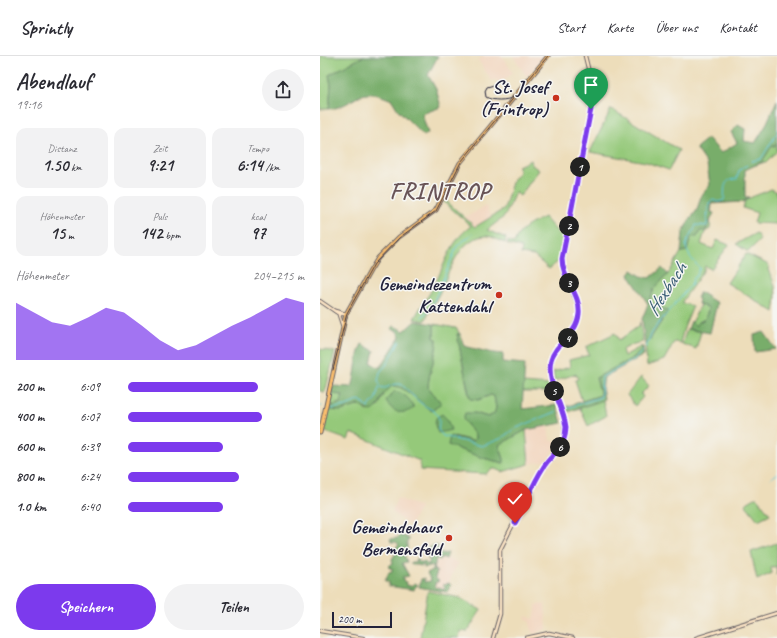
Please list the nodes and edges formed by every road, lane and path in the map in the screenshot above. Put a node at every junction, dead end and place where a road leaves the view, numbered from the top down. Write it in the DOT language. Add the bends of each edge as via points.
graph roads {
  1 [pos="548,56"];
  2 [pos="585,56"];
  3 [pos="320,301"];
  4 [pos="335,310"];
  5 [pos="339,314"];
  6 [pos="346,314"];
  7 [pos="343,327"];
  8 [pos="320,431"];
  9 [pos="777,613"];
  10 [pos="320,631"];
  11 [pos="363,638"];
  12 [pos="494,638"];
  13 [pos="526,638"];
  14 [pos="573,638"];
  15 [pos="696,638"];
  1 -- 6 [label="main road" via="460,163 436,210 399,237 378,258"];
  2 -- 12 [label="street" via="592,103 562,262 564,273 578,304 579,314 574,329 555,350 551,359 552,385 566,429 562,444 539,474 500,550 500,614"];
  3 -- 4 [label="street"];
  4 -- 5 [label="street"];
  4 -- 6 [label="street"];
  5 -- 6 [label="street"];
  5 -- 7 [label="street"];
  6 -- 7 [label="main road"];
  7 -- 8 [label="main road"];
  9 -- 15 [label="street"];
  10 -- 11 [label="street"];
  13 -- 14 [label="street" via="549,633"];
}
